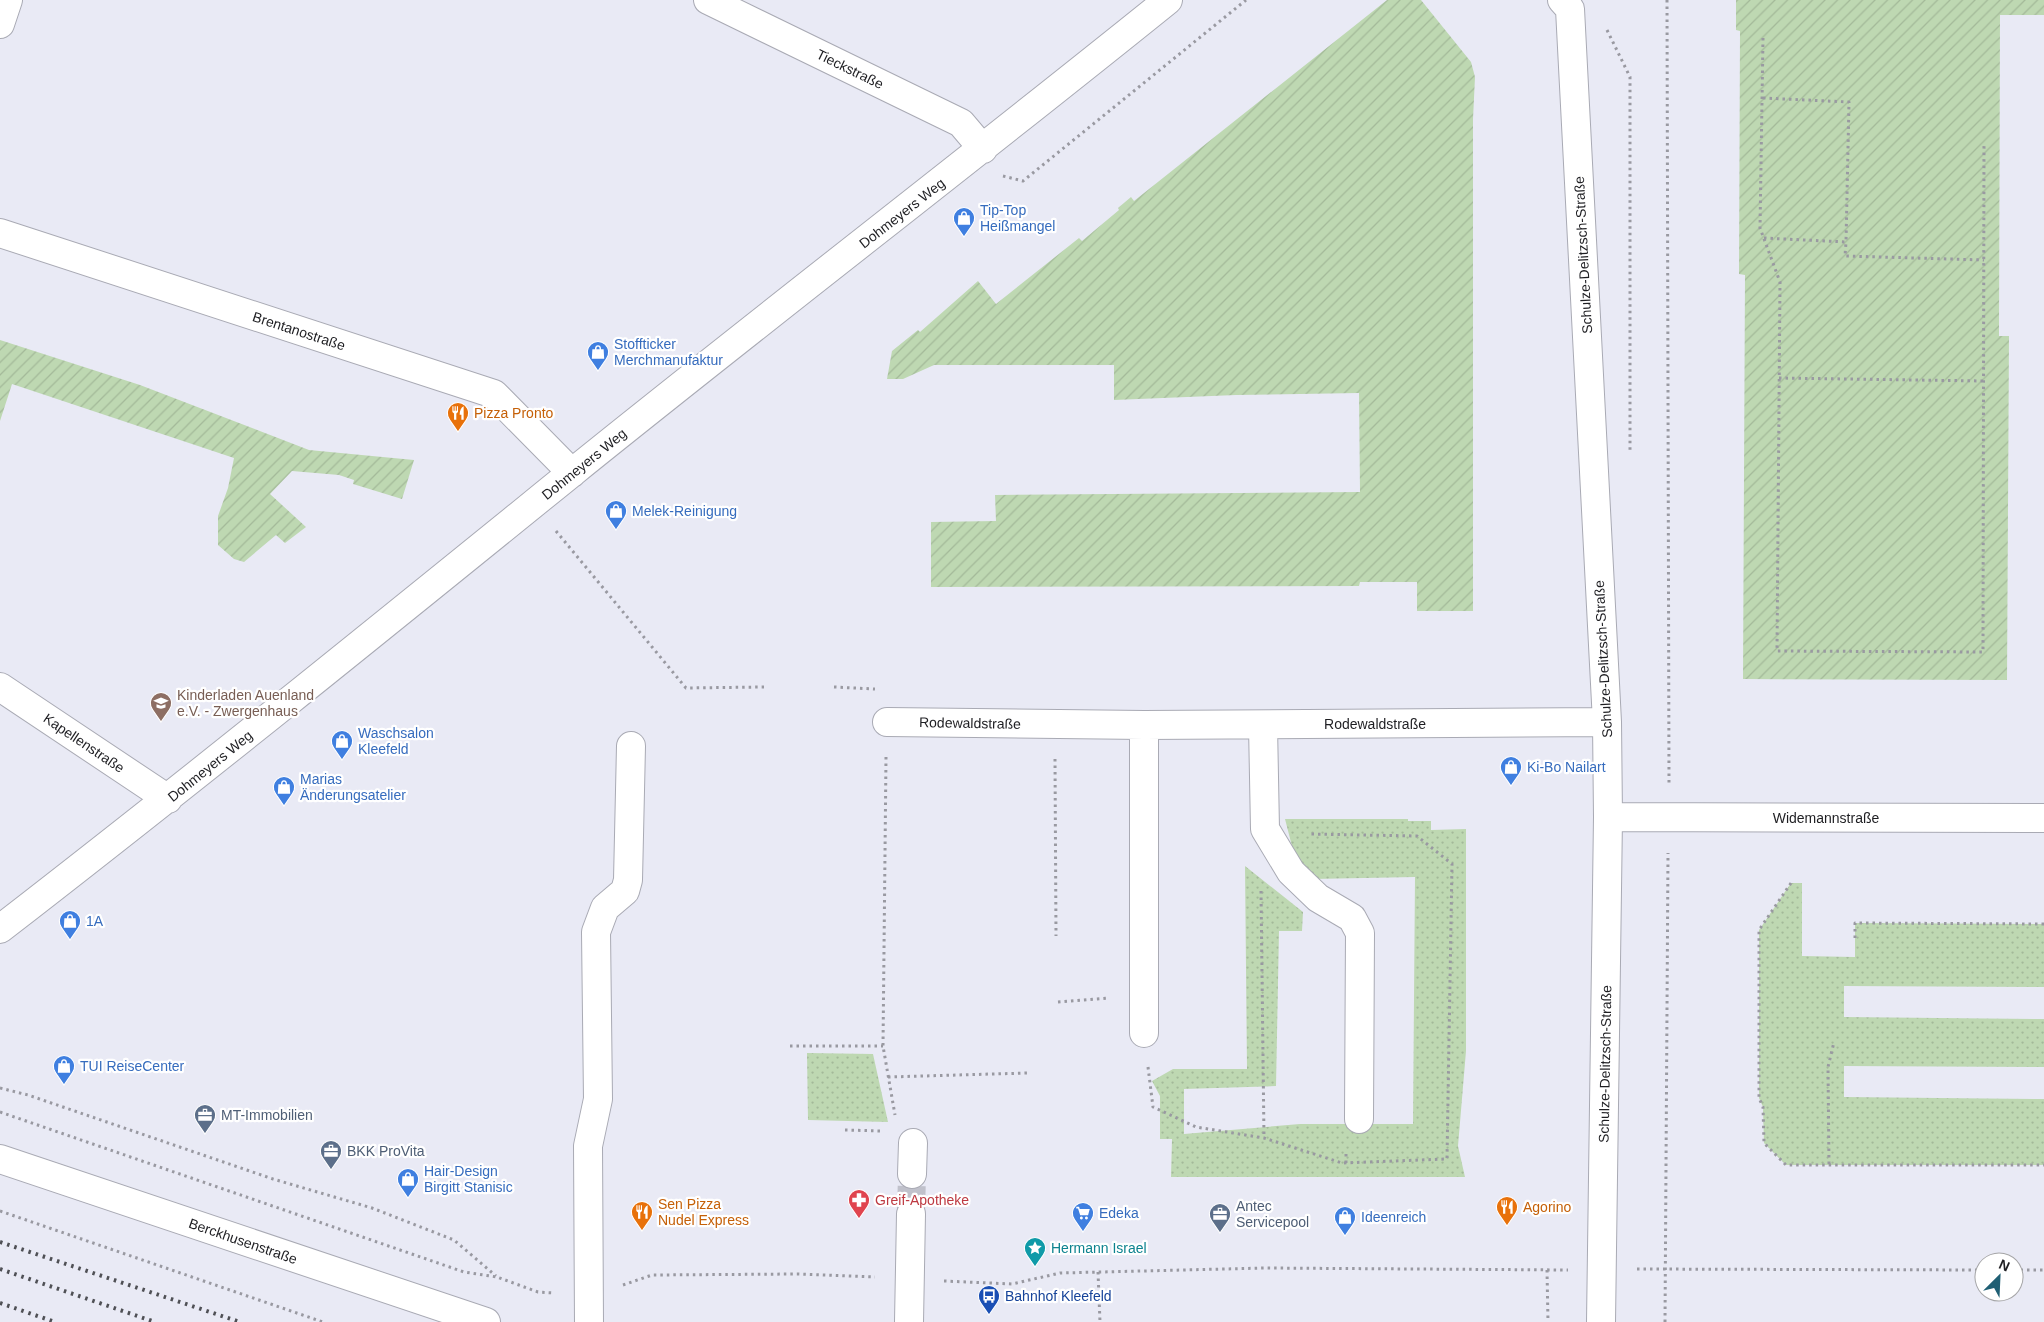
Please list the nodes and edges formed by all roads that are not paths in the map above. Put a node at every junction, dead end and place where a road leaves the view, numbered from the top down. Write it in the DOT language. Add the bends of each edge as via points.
graph roads {
  1 [pos="8,0"];
  2 [pos="708,0"];
  3 [pos="1168,0"];
  4 [pos="1569,3"];
  5 [pos="0,24"];
  6 [pos="983,149"];
  7 [pos="0,233"];
  8 [pos="572,472"];
  9 [pos="0,687"];
  10 [pos="887,722"];
  11 [pos="1607,722"];
  12 [pos="1144,725"];
  13 [pos="1263,725"];
  14 [pos="631,746"];
  15 [pos="168,799"];
  16 [pos="1608,817"];
  17 [pos="2044,818"];
  18 [pos="0,929"];
  19 [pos="1144,1033"];
  20 [pos="1359,1119"];
  21 [pos="905,1134"];
  22 [pos="0,1159"];
  23 [pos="912,1174"];
  24 [pos="911,1214"];
  25 [pos="589,1309"];
  26 [pos="486,1322"];
  27 [pos="909,1322"];
  28 [pos="1601,1322"];
  1 -- 5 [label="street"];
  2 -- 6 [label="street, Tieckstraße" via="961,123"];
  3 -- 6 [label="street, Dohmeyers Weg"];
  4 -- 11 [label="street, Schulze-Delitzsch-Straße"];
  6 -- 8 [label="street, Dohmeyers Weg"];
  7 -- 8 [label="street, Brentanostraße" via="494,394"];
  8 -- 15 [label="street, Dohmeyers Weg"];
  9 -- 15 [label="street, Kapellenstraße"];
  10 -- 12 [label="street, Rodewaldstraße"];
  11 -- 13 [label="street, Rodewaldstraße"];
  11 -- 16 [label="street, Schulze-Delitzsch-Straße"];
  12 -- 13 [label="street, Rodewaldstraße"];
  12 -- 19 [label="street"];
  13 -- 20 [label="street" via="1265,828 1291,872 1318,898 1352,918 1360,933"];
  14 -- 25 [label="street" via="628,880 625,891 606,908 596,932 598,1099 588,1146"];
  15 -- 18 [label="street, Dohmeyers Weg"];
  16 -- 17 [label="street, Widemannstraße"];
  16 -- 28 [label="street, Schulze-Delitzsch-Straße"];
  21 -- 23 [label="street"];
  22 -- 26 [label="street, Berckhusenstraße"];
  24 -- 27 [label="street"];
}
